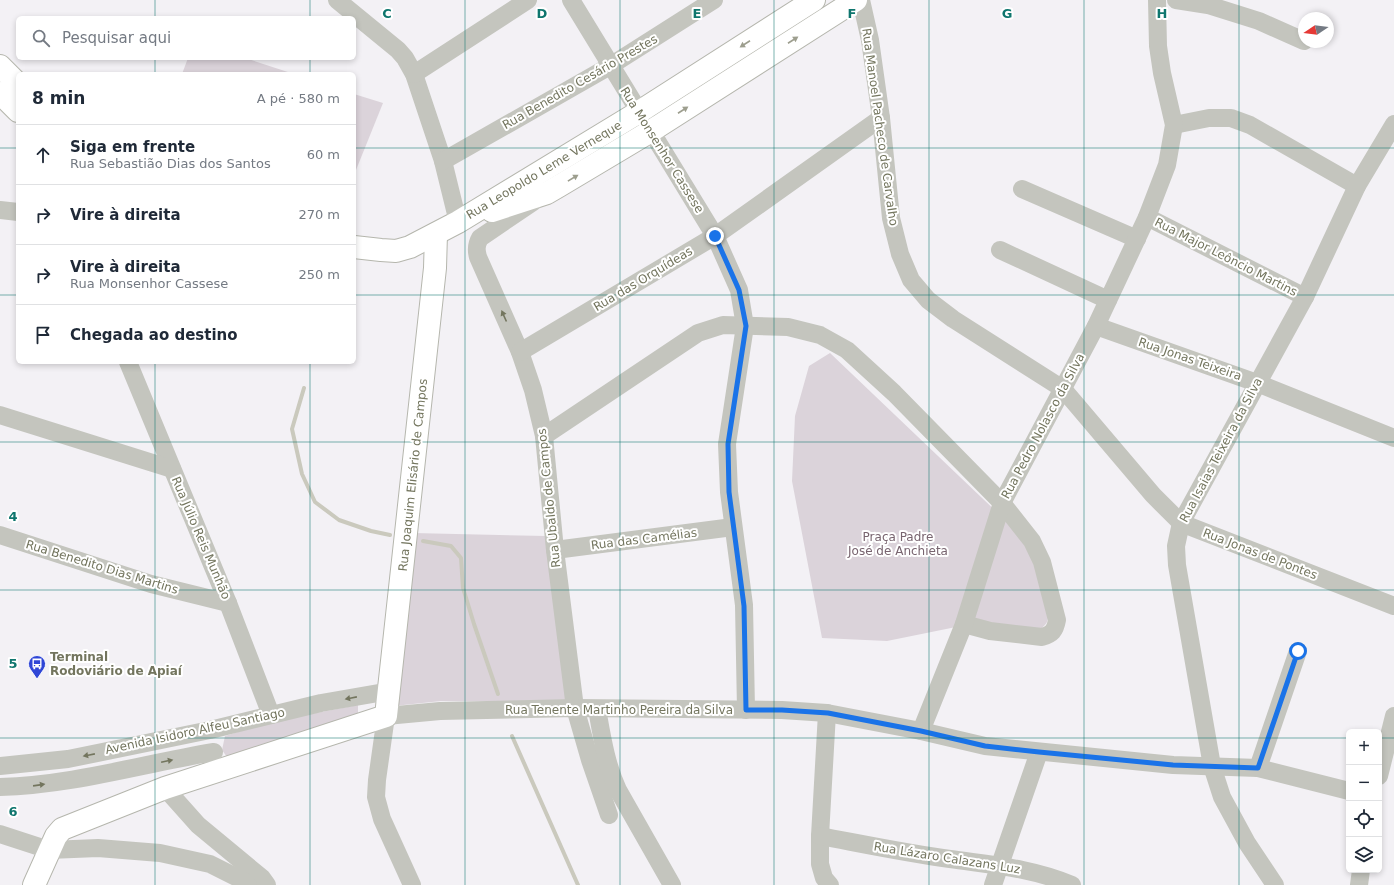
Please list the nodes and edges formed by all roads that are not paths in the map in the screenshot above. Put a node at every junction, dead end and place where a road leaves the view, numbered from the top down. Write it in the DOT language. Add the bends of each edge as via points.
graph roads {
  1 [pos="337,0"];
  2 [pos="528,0"];
  3 [pos="571,0"];
  4 [pos="714,0"];
  5 [pos="814,0"];
  6 [pos="856,0"];
  7 [pos="861,0"];
  8 [pos="1157,0"];
  9 [pos="1176,0"];
  10 [pos="1298,38"];
  11 [pos="0,66"];
  12 [pos="610,66"];
  13 [pos="414,74"];
  14 [pos="16,82"];
  15 [pos="0,93"];
  16 [pos="16,109"];
  17 [pos="639,112"];
  18 [pos="881,118"];
  19 [pos="1394,124"];
  20 [pos="1174,125"];
  21 [pos="651,131"];
  22 [pos="443,161"];
  23 [pos="1357,186"];
  24 [pos="1022,189"];
  25 [pos="547,193"];
  26 [pos="0,210"];
  27 [pos="16,212"];
  28 [pos="1147,217"];
  29 [pos="458,222"];
  30 [pos="436,234"];
  31 [pos="715,236"];
  32 [pos="1137,239"];
  33 [pos="356,247"];
  34 [pos="1000,250"];
  35 [pos="1305,296"];
  36 [pos="1108,300"];
  37 [pos="746,326"];
  38 [pos="1096,326"];
  39 [pos="520,352"];
  40 [pos="129,364"];
  41 [pos="1257,383"];
  42 [pos="1063,389"];
  43 [pos="0,415"];
  44 [pos="544,436"];
  45 [pos="1394,438"];
  46 [pos="172,469"];
  47 [pos="1002,503"];
  48 [pos="1181,523"];
  49 [pos="733,528"];
  50 [pos="0,535"];
  51 [pos="555,550"];
  52 [pos="228,604"];
  53 [pos="1394,606"];
  54 [pos="964,624"];
  55 [pos="1298,651"];
  56 [pos="390,690"];
  57 [pos="575,708"];
  58 [pos="597,709"];
  59 [pos="746,710"];
  60 [pos="828,713"];
  61 [pos="271,715"];
  62 [pos="386,716"];
  63 [pos="1394,716"];
  64 [pos="210,730"];
  65 [pos="921,731"];
  66 [pos="1039,752"];
  67 [pos="216,761"];
  68 [pos="1382,765"];
  69 [pos="0,766"];
  70 [pos="1212,766"];
  71 [pos="1258,768"];
  72 [pos="0,787"];
  73 [pos="165,788"];
  74 [pos="1346,790"];
  75 [pos="610,815"];
  76 [pos="0,834"];
  77 [pos="820,836"];
  78 [pos="50,850"];
  79 [pos="1000,865"];
  80 [pos="1361,873"];
  81 [pos="34,885"];
  82 [pos="248,885"];
  83 [pos="267,885"];
  84 [pos="412,885"];
  85 [pos="672,885"];
  86 [pos="830,885"];
  87 [pos="993,885"];
  88 [pos="1072,885"];
  89 [pos="1275,885"];
  90 [pos="1359,885"];
  1 -- 13 [label="street" via="398,50"];
  2 -- 13 [label="street"];
  3 -- 12 [label="street, Rua Monsenhor Cassese"];
  4 -- 12 [label="street, Rua Benedito Cesário Prestes"];
  5 -- 17 [label="main road, Rua Leopoldo Leme Verneque, one-way"];
  21 -- 6 [label="main road, Rua Leopoldo Leme Verneque, one-way"];
  7 -- 18 [label="street, Rua Manoel Pacheco de Carvalho" via="870,40"];
  8 -- 20 [label="street" via="1158,46"];
  9 -- 10 [label="street" via="1208,5 1260,21"];
  11 -- 14 [label="main road"];
  12 -- 17 [label="street, Rua Monsenhor Cassese"];
  12 -- 22 [label="street, Rua Benedito Cesário Prestes"];
  13 -- 22 [label="street"];
  15 -- 16 [label="main road"];
  17 -- 21 [label="street, Rua Monsenhor Cassese"];
  17 -- 29 [label="main road, Rua Leopoldo Leme Verneque"];
  18 -- 31 [label="street, Rua das Orquídeas"];
  18 -- 42 [label="street, Rua Manoel Pacheco de Carvalho" via="891,218 910,280 928,300 953,319"];
  19 -- 23 [label="street, Rua Isaias Teixeira da Silva"];
  20 -- 23 [label="street" via="1209,118 1231,118 1250,125"];
  20 -- 28 [label="street, Rua Pedro Nolasco da Silva" via="1167,165"];
  25 -- 21 [label="main road, Rua Leopoldo Leme Verneque, one-way"];
  21 -- 31 [label="street, Rua Monsenhor Cassese"];
  22 -- 29 [label="street"];
  23 -- 35 [label="street, Rua Isaias Teixeira da Silva"];
  24 -- 32 [label="street"];
  25 -- 29 [label="main road, Rua Leopoldo Leme Verneque"];
  39 -- 25 [label="street, Rua Ubaldo de Campos, one-way" via="478,257 477,243 480,238"];
  26 -- 27 [label="street"];
  28 -- 32 [label="street, Rua Pedro Nolasco da Silva"];
  28 -- 35 [label="street, Rua Major Leôncio Martins"];
  29 -- 30 [label="main road"];
  30 -- 33 [label="main road" via="396,251"];
  30 -- 56 [label="main road, Rua Joaquim Elisário de Campos" via="435,268"];
  31 -- 37 [label="street, Rua Monsenhor Cassese" via="739,290"];
  31 -- 39 [label="street, Rua das Orquídeas"];
  32 -- 36 [label="street, Rua Pedro Nolasco da Silva"];
  34 -- 36 [label="street"];
  35 -- 41 [label="street, Rua Isaias Teixeira da Silva"];
  36 -- 38 [label="street, Rua Pedro Nolasco da Silva"];
  37 -- 44 [label="street" via="724,325 698,333"];
  37 -- 47 [label="street" via="788,328 820,335 846,350 894,393"];
  37 -- 49 [label="street, Rua Monsenhor Cassese" via="728,444"];
  38 -- 41 [label="street, Rua Jonas Teixeira"];
  38 -- 42 [label="street, Rua Pedro Nolasco da Silva"];
  39 -- 44 [label="street, Rua Ubaldo de Campos" via="533,390"];
  40 -- 46 [label="street, Rua Júlio Reis Munhão"];
  41 -- 45 [label="street, Rua Jonas Teixeira"];
  41 -- 48 [label="street, Rua Isaias Teixeira da Silva"];
  42 -- 47 [label="street, Rua Pedro Nolasco da Silva"];
  42 -- 48 [label="street, Rua Jonas de Pontes"];
  43 -- 46 [label="street"];
  44 -- 51 [label="street, Rua Ubaldo de Campos"];
  46 -- 52 [label="street, Rua Júlio Reis Munhão"];
  47 -- 54 [label="street, Rua Pedro Nolasco da Silva"];
  47 -- 54 [label="street" via="1032,541 1042,562 1057,620 1055,629 1050,635 1042,637 990,631"];
  48 -- 53 [label="street, Rua Jonas de Pontes"];
  48 -- 70 [label="street, Rua Isaias Teixeira da Silva" via="1176,546 1177,565"];
  49 -- 51 [label="street, Rua das Camélias"];
  49 -- 59 [label="street, Rua Monsenhor Cassese" via="744,606"];
  50 -- 52 [label="street, Rua Benedito Dias Martins" via="151,584"];
  51 -- 57 [label="street, Rua Ubaldo de Campos"];
  52 -- 61 [label="street, Rua Júlio Reis Munhão"];
  54 -- 65 [label="street, Rua Pedro Nolasco da Silva"];
  55 -- 71 [label="street"];
  56 -- 61 [label="street, Avenida Isidoro Alfeu Santiago, one-way"];
  56 -- 62 [label="main road, Rua Joaquim Elisário de Campos"];
  57 -- 58 [label="street, Rua Tenente Martinho Pereira da Silva"];
  57 -- 62 [label="street, Rua Tenente Martinho Pereira da Silva" via="440,711"];
  57 -- 75 [label="street, Rua Ubaldo de Campos"];
  58 -- 59 [label="street, Rua Tenente Martinho Pereira da Silva"];
  58 -- 85 [label="street" via="612,777"];
  59 -- 60 [label="street, Rua Tenente Martinho Pereira da Silva"];
  60 -- 65 [label="street, Rua Tenente Martinho Pereira da Silva"];
  60 -- 77 [label="street"];
  61 -- 64 [label="street, Avenida Isidoro Alfeu Santiago"];
  62 -- 67 [label="main road"];
  62 -- 84 [label="street" via="376,797 382,818"];
  63 -- 68 [label="street"];
  64 -- 67 [label="street"];
  64 -- 69 [label="street, Avenida Isidoro Alfeu Santiago, one-way" via="68,759"];
  65 -- 66 [label="street, Rua Tenente Martinho Pereira da Silva" via="985,746"];
  66 -- 70 [label="street, Rua Tenente Martinho Pereira da Silva" via="1173,765"];
  66 -- 79 [label="street"];
  72 -- 67 [label="street, Avenida Isidoro Alfeu Santiago, one-way" via="85,779 180,758"];
  67 -- 73 [label="main road"];
  70 -- 71 [label="street, Rua Tenente Martinho Pereira da Silva"];
  70 -- 89 [label="street, Rua Isaias Teixeira da Silva" via="1222,797 1247,843"];
  71 -- 74 [label="street, Rua Tenente Martinho Pereira da Silva"];
  73 -- 78 [label="main road" via="62,829"];
  73 -- 83 [label="street" via="198,825 262,878"];
  76 -- 78 [label="street"];
  77 -- 79 [label="street, Rua Lázaro Calazans Luz" via="949,859"];
  77 -- 86 [label="street" via="820,864 824,878"];
  78 -- 81 [label="main road"];
  78 -- 82 [label="street" via="98,848 160,853 210,864"];
  79 -- 87 [label="street"];
  79 -- 88 [label="street, Rua Lázaro Calazans Luz" via="1056,878"];
  80 -- 90 [label="street"];
}
